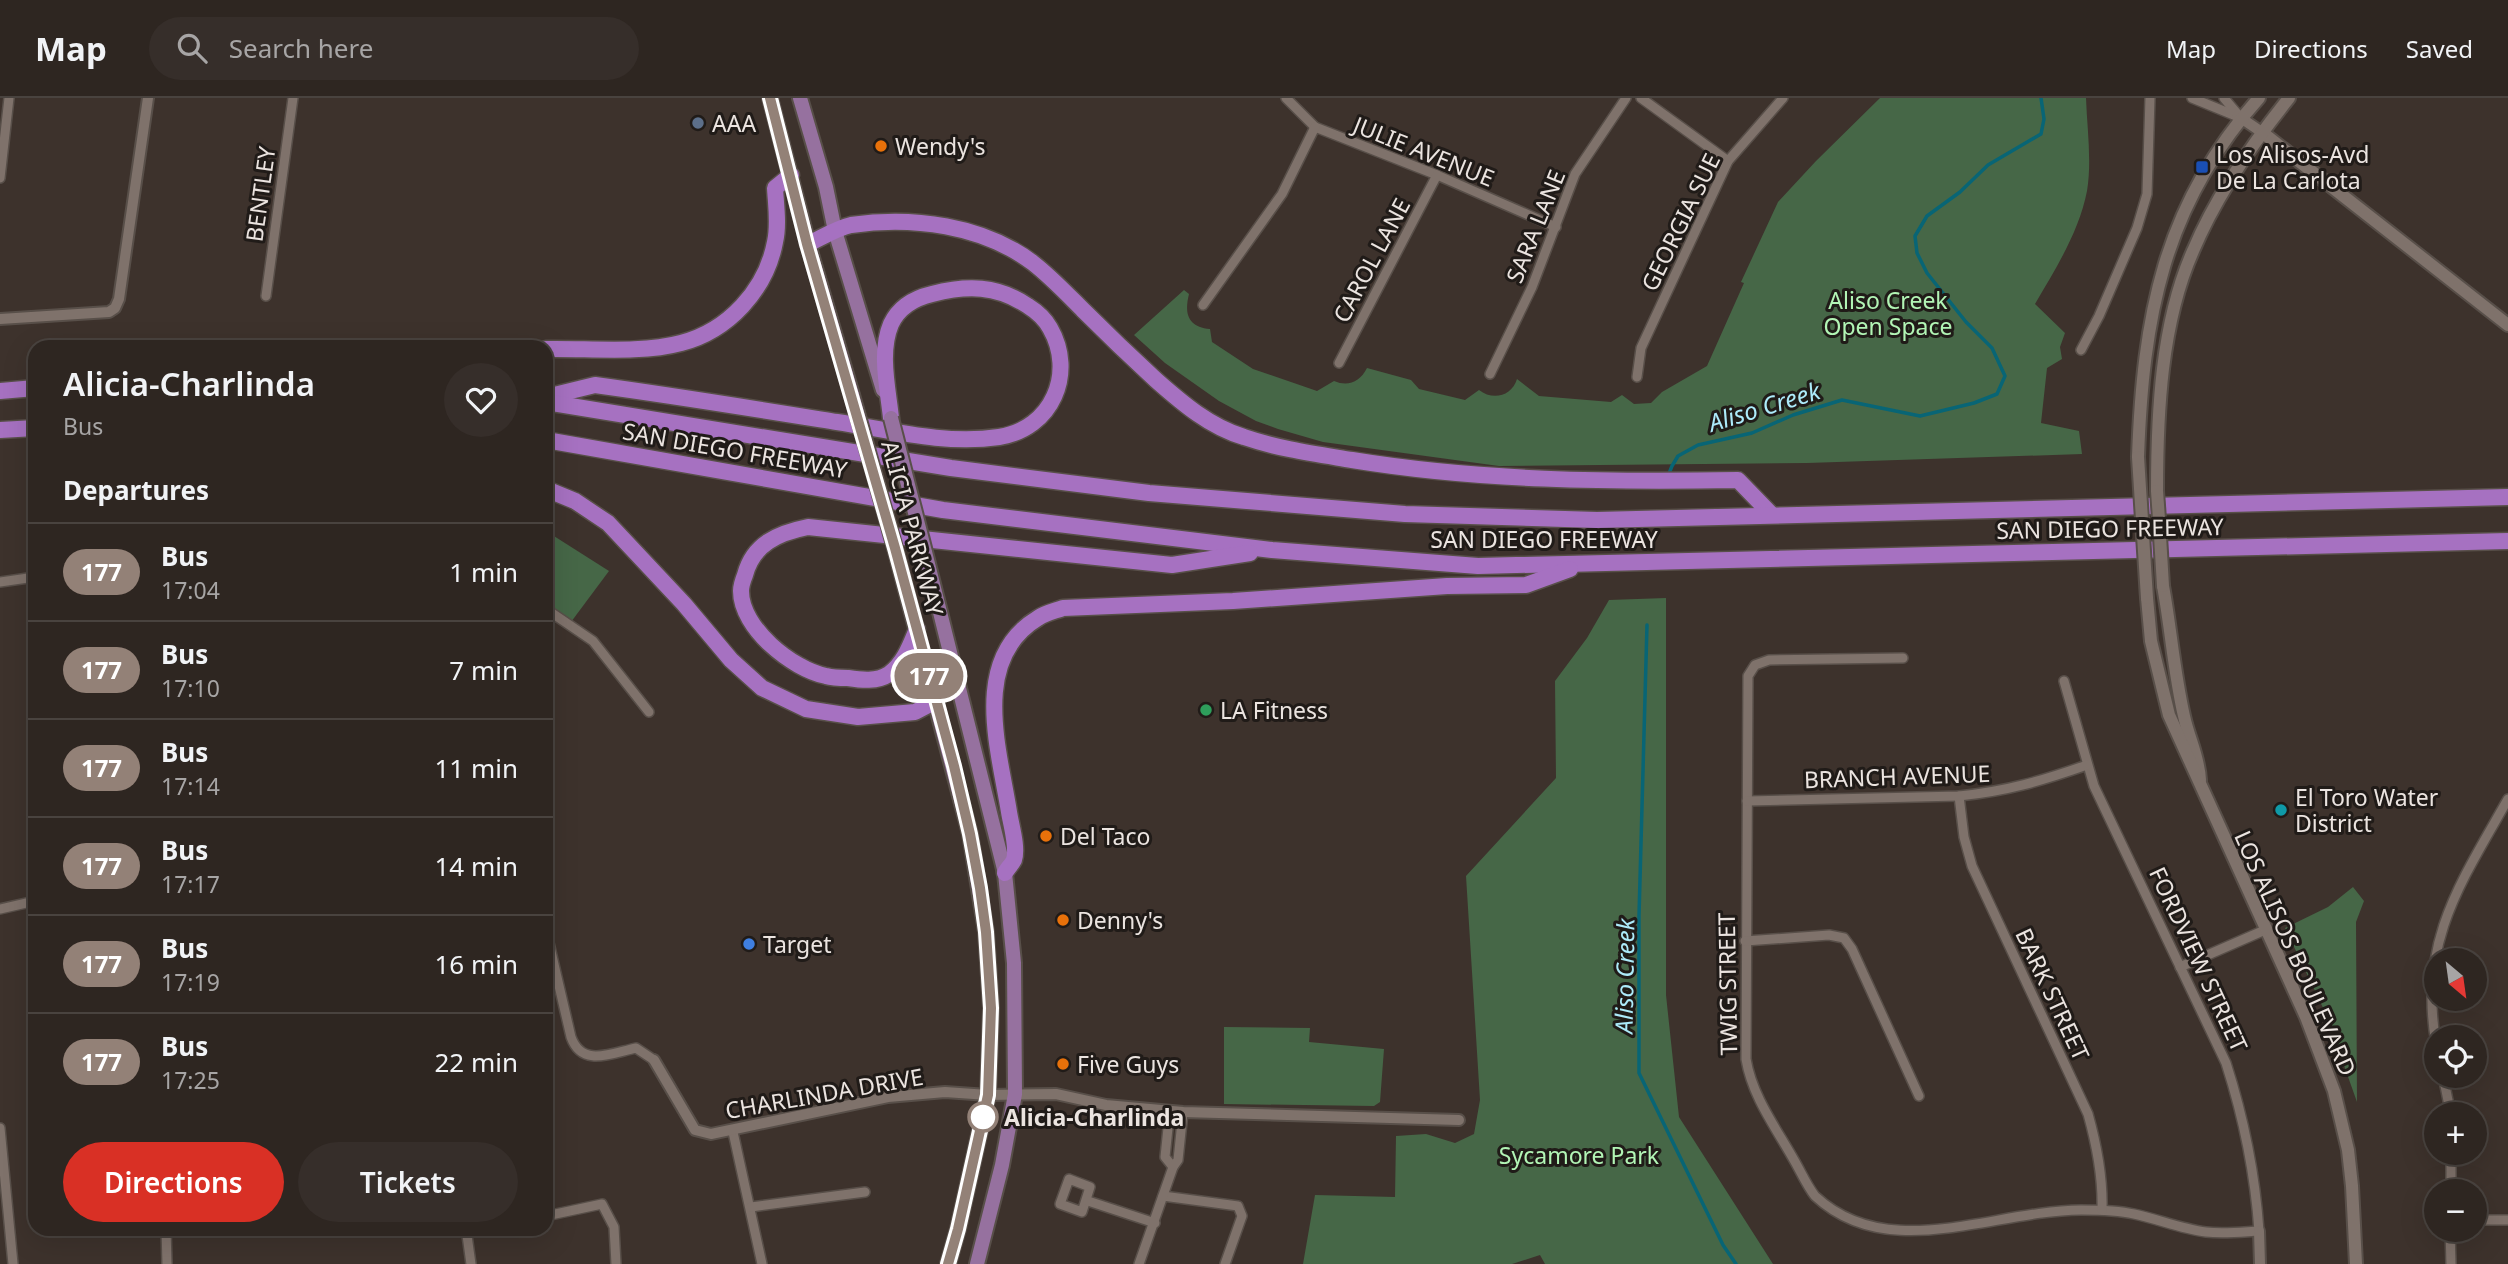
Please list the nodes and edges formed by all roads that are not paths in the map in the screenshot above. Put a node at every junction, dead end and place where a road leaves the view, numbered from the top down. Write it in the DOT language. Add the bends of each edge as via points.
graph roads {
  1 [pos="9,98"];
  2 [pos="148,98"];
  3 [pos="293,98"];
  4 [pos="770,98"];
  5 [pos="800,98"];
  6 [pos="1286,98"];
  7 [pos="1626,98"];
  8 [pos="1641,98"];
  9 [pos="1783,98"];
  10 [pos="2150,98"];
  11 [pos="2192,98"];
  12 [pos="2224,98"];
  13 [pos="2259,98"];
  14 [pos="2289,98"];
  15 [pos="2241,118"];
  16 [pos="1315,127"];
  17 [pos="2263,133"];
  18 [pos="1728,161"];
  19 [pos="1437,175"];
  20 [pos="791,176"];
  21 [pos="0,178"];
  22 [pos="1556,227"];
  23 [pos="835,232"];
  24 [pos="807,244"];
  25 [pos="266,296"];
  26 [pos="1203,304"];
  27 [pos="0,319"];
  28 [pos="2508,325"];
  29 [pos="553,349"];
  30 [pos="2081,350"];
  31 [pos="1339,363"];
  32 [pos="1490,374"];
  33 [pos="1637,377"];
  34 [pos="28,389"];
  35 [pos="0,391"];
  36 [pos="553,397"];
  37 [pos="553,400"];
  38 [pos="891,418"];
  39 [pos="28,428"];
  40 [pos="0,430"];
  41 [pos="553,441"];
  42 [pos="553,492"];
  43 [pos="2508,497"];
  44 [pos="1771,514"];
  45 [pos="2508,541"];
  46 [pos="1272,550"];
  47 [pos="1583,565"];
  48 [pos="28,578"];
  49 [pos="0,582"];
  50 [pos="553,614"];
  51 [pos="917,629"];
  52 [pos="1903,658"];
  53 [pos="2064,681"];
  54 [pos="960,690"];
  55 [pos="931,704"];
  56 [pos="649,712"];
  57 [pos="2087,765"];
  58 [pos="2200,787"];
  59 [pos="1959,796"];
  60 [pos="2508,799"];
  61 [pos="1746,801"];
  62 [pos="1005,879"];
  63 [pos="980,888"];
  64 [pos="28,902"];
  65 [pos="0,908"];
  66 [pos="2265,930"];
  67 [pos="1745,941"];
  68 [pos="553,960"];
  69 [pos="2180,967"];
  70 [pos="2433,1025"];
  71 [pos="654,1060"];
  72 [pos="1016,1094"];
  73 [pos="988,1095"];
  74 [pos="1919,1096"];
  75 [pos="1162,1110"];
  76 [pos="1183,1112"];
  77 [pos="1459,1120"];
  78 [pos="0,1128"];
  79 [pos="733,1132"];
  80 [pos="1173,1167"];
  81 [pos="865,1192"];
  82 [pos="1163,1196"];
  83 [pos="1088,1201"];
  84 [pos="751,1208"];
  85 [pos="2102,1210"];
  86 [pos="553,1214"];
  87 [pos="2487,1220"];
  88 [pos="2508,1220"];
  89 [pos="1155,1223"];
  90 [pos="2259,1231"];
  91 [pos="166,1236"];
  92 [pos="468,1236"];
  93 [pos="1886,1239"];
  94 [pos="1928,1241"];
  95 [pos="2450,1242"];
  96 [pos="13,1264"];
  97 [pos="167,1264"];
  98 [pos="471,1264"];
  99 [pos="616,1264"];
  100 [pos="762,1264"];
  101 [pos="948,1264"];
  102 [pos="977,1264"];
  103 [pos="1139,1264"];
  104 [pos="1225,1264"];
  105 [pos="2260,1264"];
  106 [pos="2356,1264"];
  107 [pos="2451,1264"];
  1 -- 21 [label="street"];
  2 -- 27 [label="street" via="115,308"];
  3 -- 25 [label="street, BENTLEY"];
  4 -- 20 [label="main road, ALICIA PARKWAY"];
  5 -- 23 [label="main road, ALICIA PARKWAY"];
  6 -- 16 [label="street, JULIE AVENUE"];
  7 -- 22 [label="street, SARA LANE" via="1575,174"];
  8 -- 18 [label="street"];
  9 -- 18 [label="street, GEORGIA SUE"];
  10 -- 30 [label="street" via="2147,194 2137,228"];
  11 -- 15 [label="street"];
  12 -- 15 [label="street"];
  13 -- 15 [label="main road, LOS ALISOS BOULEVARD"];
  14 -- 17 [label="main road, LOS ALISOS BOULEVARD"];
  15 -- 17 [label="street"];
  15 -- 58 [label="main road, LOS ALISOS BOULEVARD, bridge" via="2188,200 2151,316 2140,395 2138,457 2151,641 2168,715"];
  16 -- 19 [label="street, JULIE AVENUE"];
  16 -- 26 [label="street" via="1282,194"];
  17 -- 28 [label="main road"];
  17 -- 58 [label="main road, LOS ALISOS BOULEVARD, bridge" via="2207,221 2192,254 2163,371 2157,461 2163,586 2184,720 2200,762"];
  18 -- 33 [label="street, GEORGIA SUE" via="1641,348"];
  19 -- 22 [label="street, JULIE AVENUE"];
  19 -- 31 [label="street, CAROL LANE"];
  20 -- 24 [label="main road, ALICIA PARKWAY"];
  20 -- 29 [label="highway" via="775,188 776,234 765,273 747,302 728,320 704,335 657,347"];
  22 -- 32 [label="street, SARA LANE"];
  23 -- 24 [label="highway"];
  23 -- 38 [label="main road, ALICIA PARKWAY"];
  23 -- 44 [label="highway" via="850,226 918,222 961,228 1006,246 1046,273 1185,405 1239,436 1272,446 1481,477 1738,480"];
  24 -- 51 [label="main road, ALICIA PARKWAY, bridge"];
  34 -- 35 [label="highway"];
  36 -- 38 [label="highway" via="595,385 931,438 1000,437 1035,422 1055,398 1061,367 1049,325 1012,295 981,287 956,288 911,302 900,310 888,335"];
  37 -- 44 [label="highway, SAN DIEGO FREEWAY" via="951,468 1149,493 1405,514 1611,520"];
  38 -- 54 [label="main road, ALICIA PARKWAY, bridge"];
  39 -- 40 [label="highway"];
  41 -- 46 [label="highway, SAN DIEGO FREEWAY" via="943,510"];
  42 -- 55 [label="highway" via="608,523 731,660 762,688 806,709 858,717 915,712"];
  43 -- 44 [label="highway, SAN DIEGO FREEWAY"];
  45 -- 47 [label="highway, SAN DIEGO FREEWAY"];
  46 -- 47 [label="highway, SAN DIEGO FREEWAY" via="1478,566"];
  46 -- 51 [label="highway" via="1172,565 808,527 784,532 763,544 748,563 741,590 751,622 762,638 790,660 825,676 867,680 887,675 904,660"];
  47 -- 62 [label="highway" via="1526,585 1076,607 1040,617 1020,631 998,667 995,687 1014,859"];
  48 -- 49 [label="street"];
  50 -- 56 [label="street" via="593,641"];
  51 -- 55 [label="main road, ALICIA PARKWAY"];
  52 -- 61 [label="street, TWIG STREET" via="1769,660 1751,668"];
  53 -- 57 [label="street, FORDVIEW STREET"];
  54 -- 55 [label="main road"];
  54 -- 62 [label="main road, ALICIA PARKWAY"];
  55 -- 63 [label="main road, ALICIA PARKWAY" via="970,834"];
  57 -- 59 [label="street, BRANCH AVENUE" via="2015,788"];
  57 -- 69 [label="street, FORDVIEW STREET"];
  58 -- 66 [label="main road, LOS ALISOS BOULEVARD"];
  59 -- 61 [label="street, BRANCH AVENUE"];
  59 -- 85 [label="street, BARK STREET" via="1972,866 2088,1114 2103,1186"];
  60 -- 70 [label="street" via="2454,895 2440,933 2432,980"];
  61 -- 67 [label="street, TWIG STREET"];
  62 -- 63 [label="main road"];
  62 -- 72 [label="main road, ALICIA PARKWAY" via="1016,995"];
  63 -- 73 [label="main road, ALICIA PARKWAY" via="991,1008"];
  64 -- 65 [label="street"];
  66 -- 69 [label="street"];
  66 -- 106 [label="main road, LOS ALISOS BOULEVARD" via="2334,1091 2348,1150"];
  67 -- 74 [label="street" via="1844,938"];
  67 -- 93 [label="street, TWIG STREET" via="1746,1059 1754,1088 1813,1194 1840,1220"];
  68 -- 71 [label="street" via="577,1049 596,1058 636,1048"];
  69 -- 90 [label="street, FORDVIEW STREET" via="2227,1063 2241,1107"];
  71 -- 79 [label="street, CHARLINDA DRIVE" via="695,1130 711,1135"];
  72 -- 73 [label="street, CHARLINDA DRIVE"];
  72 -- 75 [label="street, CHARLINDA DRIVE" via="1056,1094"];
  72 -- 102 [label="main road, ALICIA PARKWAY"];
  73 -- 79 [label="street, CHARLINDA DRIVE" via="888,1097"];
  73 -- 101 [label="main road, ALICIA PARKWAY"];
  75 -- 76 [label="street, CHARLINDA DRIVE"];
  75 -- 80 [label="street" via="1168,1128 1165,1157"];
  76 -- 77 [label="street, CHARLINDA DRIVE"];
  76 -- 80 [label="street" via="1178,1160"];
  78 -- 96 [label="street"];
  79 -- 84 [label="street"];
  80 -- 82 [label="street"];
  81 -- 84 [label="street"];
  82 -- 89 [label="street"];
  82 -- 104 [label="street" via="1238,1206 1242,1216"];
  83 -- 89 [label="street"];
  84 -- 100 [label="street"];
  85 -- 90 [label="street" via="2133,1213 2203,1232"];
  85 -- 94 [label="street" via="2025,1216"];
  86 -- 99 [label="street" via="602,1204 614,1227"];
  87 -- 88 [label="street"];
  89 -- 103 [label="street"];
  90 -- 105 [label="street, FORDVIEW STREET"];
  91 -- 97 [label="street"];
  92 -- 98 [label="street"];
  95 -- 107 [label="street"];
}
